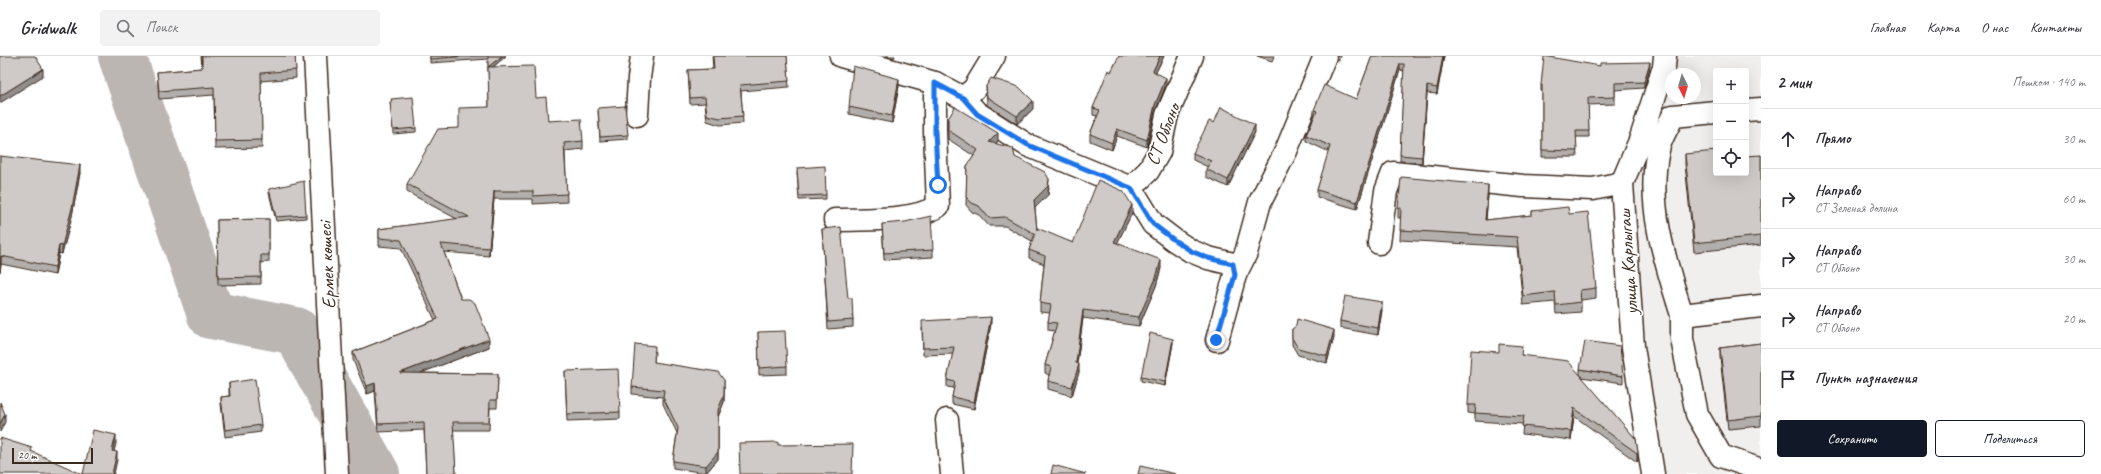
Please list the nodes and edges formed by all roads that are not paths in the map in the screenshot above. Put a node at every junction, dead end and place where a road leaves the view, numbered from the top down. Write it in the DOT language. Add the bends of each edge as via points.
graph roads {
  1 [pos="315,56"];
  2 [pos="642,56"];
  3 [pos="840,56"];
  4 [pos="994,56"];
  5 [pos="1192,56"];
  6 [pos="1325,56"];
  7 [pos="1665,56"];
  8 [pos="935,83"];
  9 [pos="963,98"];
  10 [pos="1761,109"];
  11 [pos="1749,110"];
  12 [pos="1713,112"];
  13 [pos="637,115"];
  14 [pos="1622,183"];
  15 [pos="1131,188"];
  16 [pos="836,220"];
  17 [pos="1379,243"];
  18 [pos="1238,262"];
  19 [pos="1761,306"];
  20 [pos="1682,316"];
  21 [pos="1216,340"];
  22 [pos="947,420"];
  23 [pos="1761,470"];
  24 [pos="337,474"];
  25 [pos="952,474"];
  26 [pos="1653,474"];
  1 -- 24 [label="street, Ермек көшесі"];
  2 -- 13 [label="street"];
  3 -- 8 [label="street"];
  4 -- 9 [label="street" via="974,89"];
  5 -- 15 [label="street, СТ Облоно" via="1167,115 1159,152 1148,171"];
  6 -- 18 [label="street" via="1286,151 1260,202"];
  7 -- 14 [label="street, улица Карлыгаш" via="1664,67 1640,138"];
  8 -- 9 [label="street"];
  8 -- 16 [label="street" via="938,206 921,214"];
  9 -- 15 [label="street" via="977,114 1028,145"];
  10 -- 11 [label="street"];
  12 -- 20 [label="street" via="1673,116 1658,148 1654,181 1658,226"];
  14 -- 17 [label="street" via="1593,189 1523,186 1393,173 1386,191"];
  14 -- 26 [label="street, улица Карлыгаш" via="1633,347"];
  15 -- 18 [label="street" via="1153,224 1185,247 1208,258"];
  18 -- 21 [label="street"];
  19 -- 20 [label="street"];
  20 -- 23 [label="street" via="1682,339 1697,414 1721,456"];
  22 -- 25 [label="street"];
}
